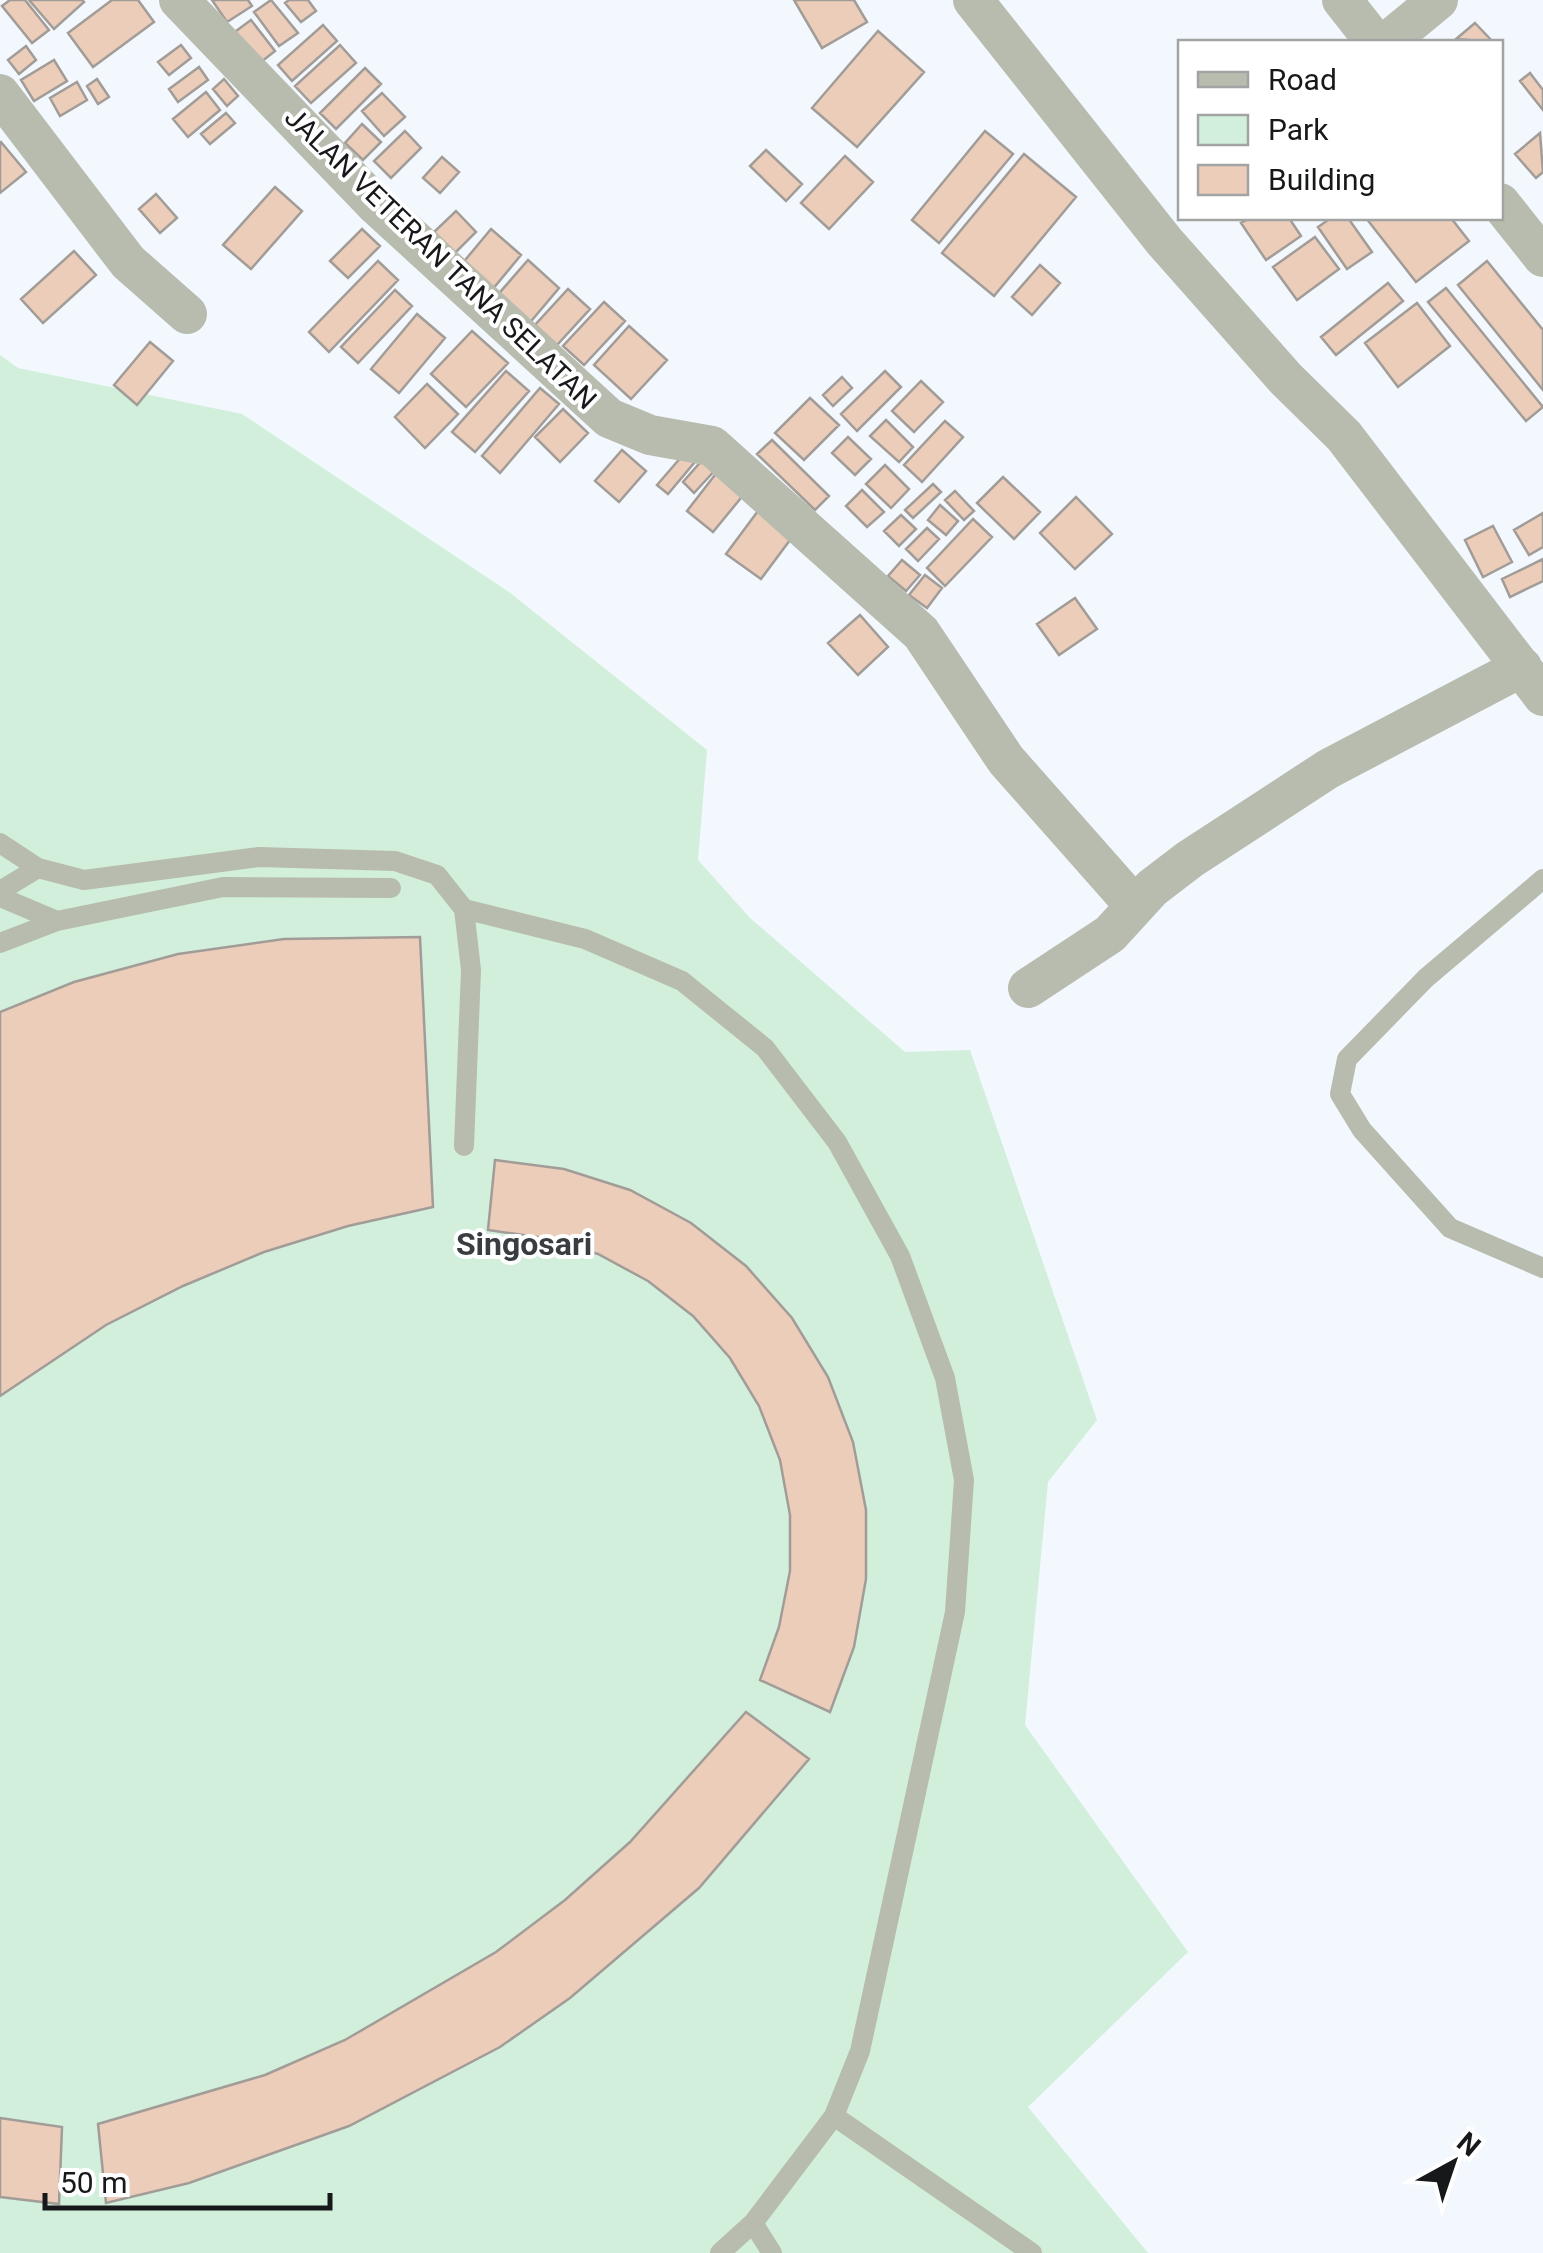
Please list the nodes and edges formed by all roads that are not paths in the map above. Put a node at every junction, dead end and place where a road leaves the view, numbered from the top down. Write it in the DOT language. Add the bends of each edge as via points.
graph roads {
  1 [pos="179,0"];
  2 [pos="973,0"];
  3 [pos="1342,0"];
  4 [pos="1438,0"];
  5 [pos="1373,40"];
  6 [pos="1390,40"];
  7 [pos="0,94"];
  8 [pos="1503,207"];
  9 [pos="1176,229"];
  10 [pos="1543,257"];
  11 [pos="187,314"];
  12 [pos="1533,681"];
  13 [pos="0,843"];
  14 [pos="38,868"];
  15 [pos="1543,879"];
  16 [pos="392,888"];
  17 [pos="0,894"];
  18 [pos="1135,906"];
  19 [pos="464,909"];
  20 [pos="56,921"];
  21 [pos="0,943"];
  22 [pos="1028,988"];
  23 [pos="464,1146"];
  24 [pos="1543,1268"];
  25 [pos="834,2116"];
  26 [pos="753,2223"];
  27 [pos="720,2253"];
  28 [pos="772,2253"];
  29 [pos="1032,2253"];
  1 -- 18 [label="street, JALAN VETERAN TANA SELATAN" via="376,204 608,418 650,436 712,446 921,633 1006,760"];
  2 -- 9 [label="street"];
  3 -- 5 [label="street"];
  4 -- 6 [label="street"];
  7 -- 11 [label="street" via="128,262"];
  8 -- 10 [label="street"];
  9 -- 12 [label="street" via="1286,379 1344,436"];
  12 -- 18 [label="street" via="1328,770 1168,874"];
  13 -- 14 [label="lane"];
  14 -- 17 [label="lane"];
  14 -- 19 [label="lane" via="84,880 259,857 395,860 437,875"];
  15 -- 24 [label="lane" via="1426,978 1347,1059 1340,1094 1362,1130 1450,1228"];
  16 -- 20 [label="lane" via="222,888"];
  17 -- 20 [label="lane"];
  18 -- 22 [label="street" via="1110,934"];
  19 -- 23 [label="lane" via="471,970"];
  19 -- 25 [label="lane" via="585,939 682,981 764,1048 837,1142 873,1207 900,1256 946,1378 964,1480 955,1612 860,2052"];
  20 -- 21 [label="lane"];
  25 -- 26 [label="lane"];
  25 -- 29 [label="lane"];
  26 -- 27 [label="lane"];
  26 -- 28 [label="lane"];
}
